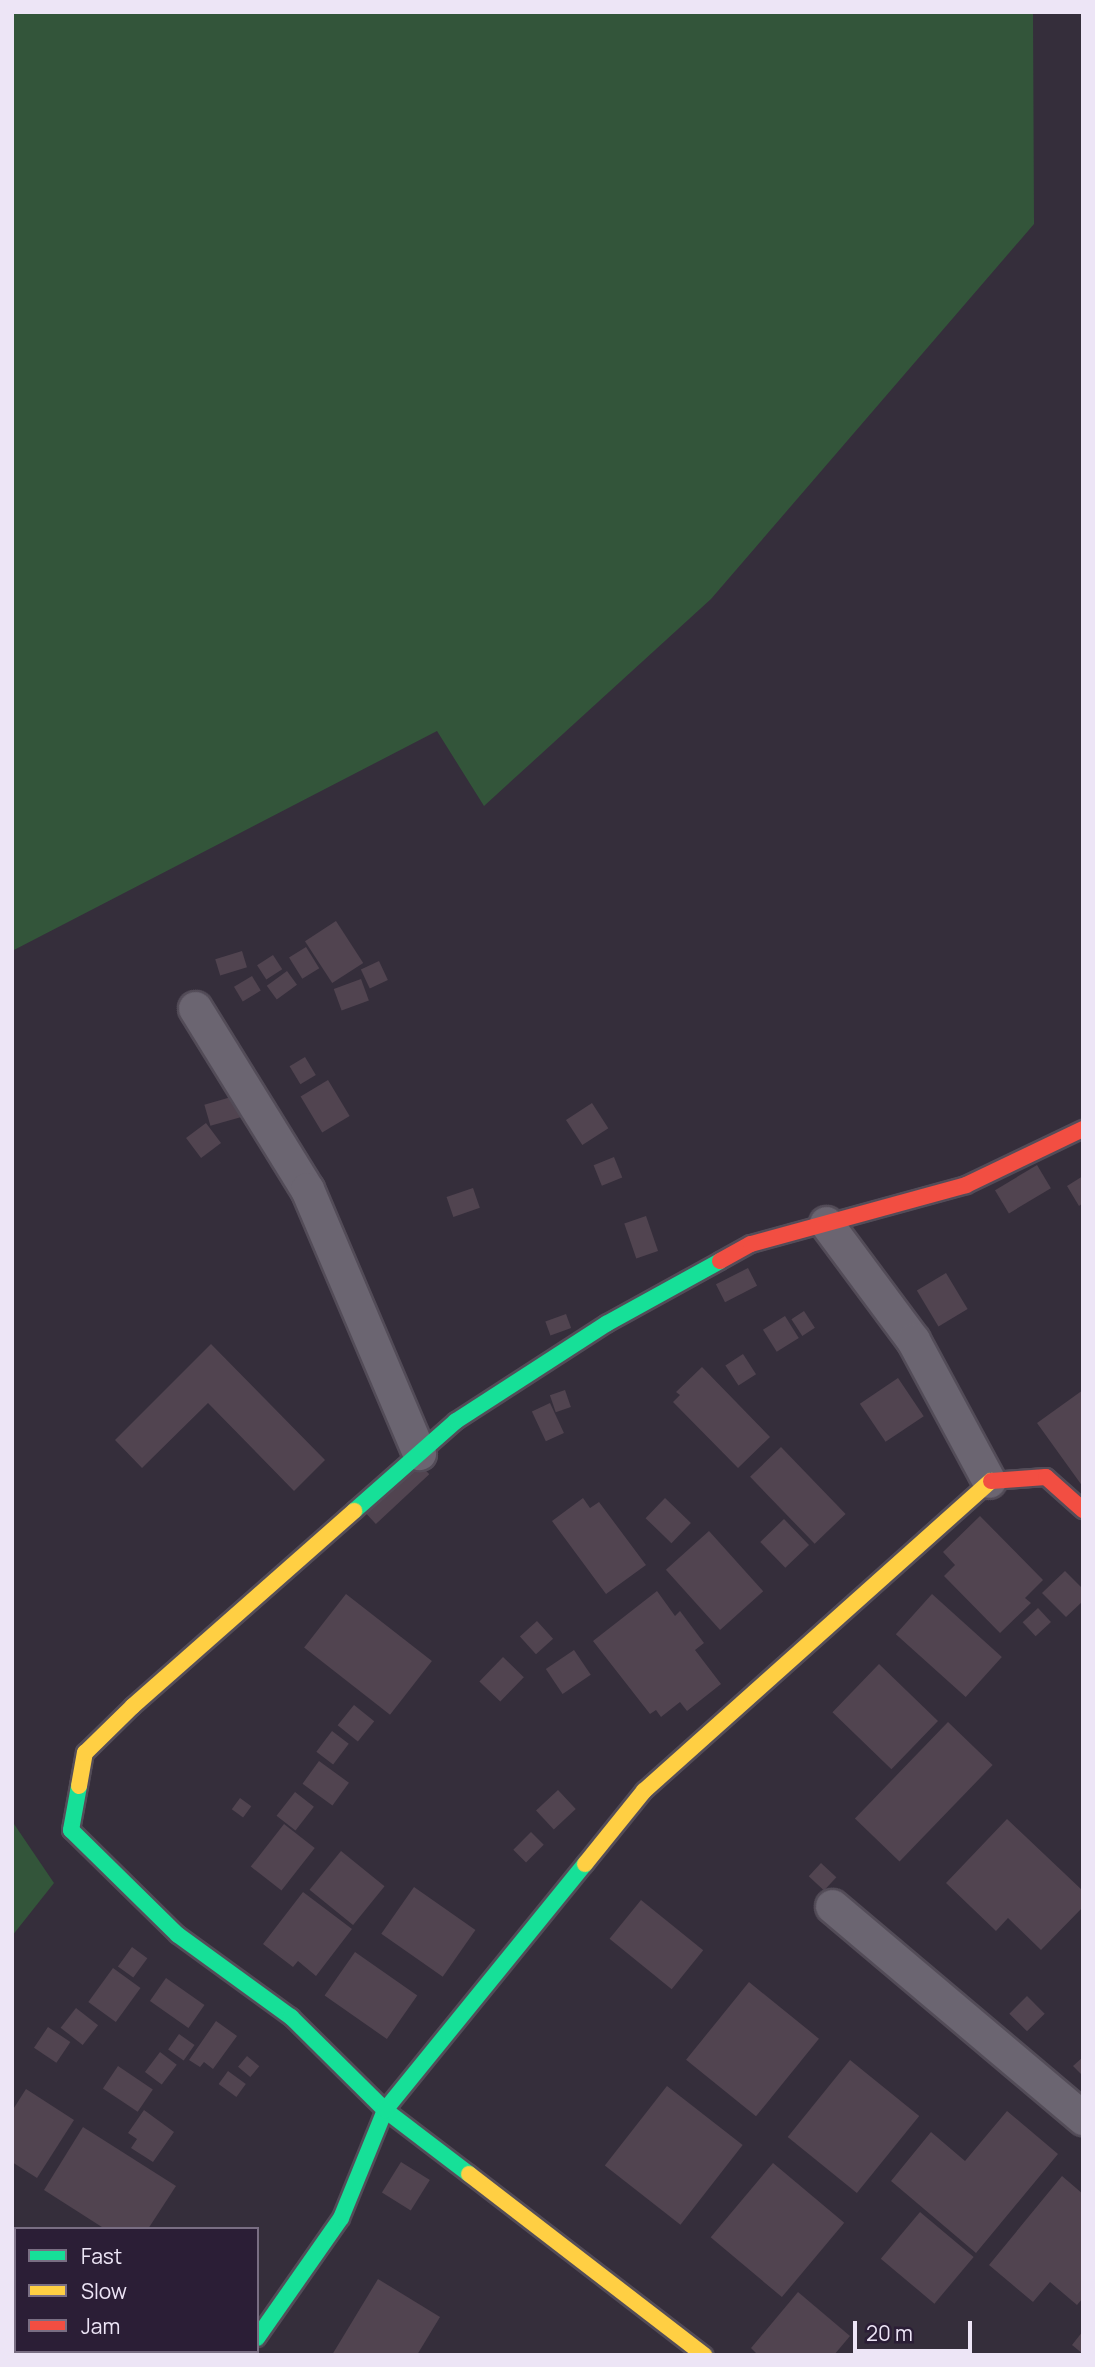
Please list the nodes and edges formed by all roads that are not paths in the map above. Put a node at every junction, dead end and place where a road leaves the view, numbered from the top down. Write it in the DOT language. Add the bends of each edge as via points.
graph roads {
  1 [pos="195,1008"];
  2 [pos="1083,1129"];
  3 [pos="826,1223"];
  4 [pos="419,1453"];
  5 [pos="989,1481"];
  6 [pos="1083,1510"];
  7 [pos="832,1906"];
  8 [pos="385,2110"];
  9 [pos="1083,2118"];
  10 [pos="259,2335"];
  11 [pos="704,2355"];
  1 -- 4 [label="street" via="307,1189"];
  2 -- 3 [label="street" via="966,1185"];
  3 -- 4 [label="street" via="751,1244 606,1324 456,1421"];
  3 -- 5 [label="street" via="913,1340"];
  4 -- 8 [label="street" via="132,1706 85,1753 71,1830 178,1935 290,2017"];
  5 -- 6 [label="street" via="1046,1477"];
  5 -- 8 [label="street" via="644,1791"];
  7 -- 9 [label="street"];
  8 -- 10 [label="street" via="341,2218"];
  8 -- 11 [label="street"];
}
